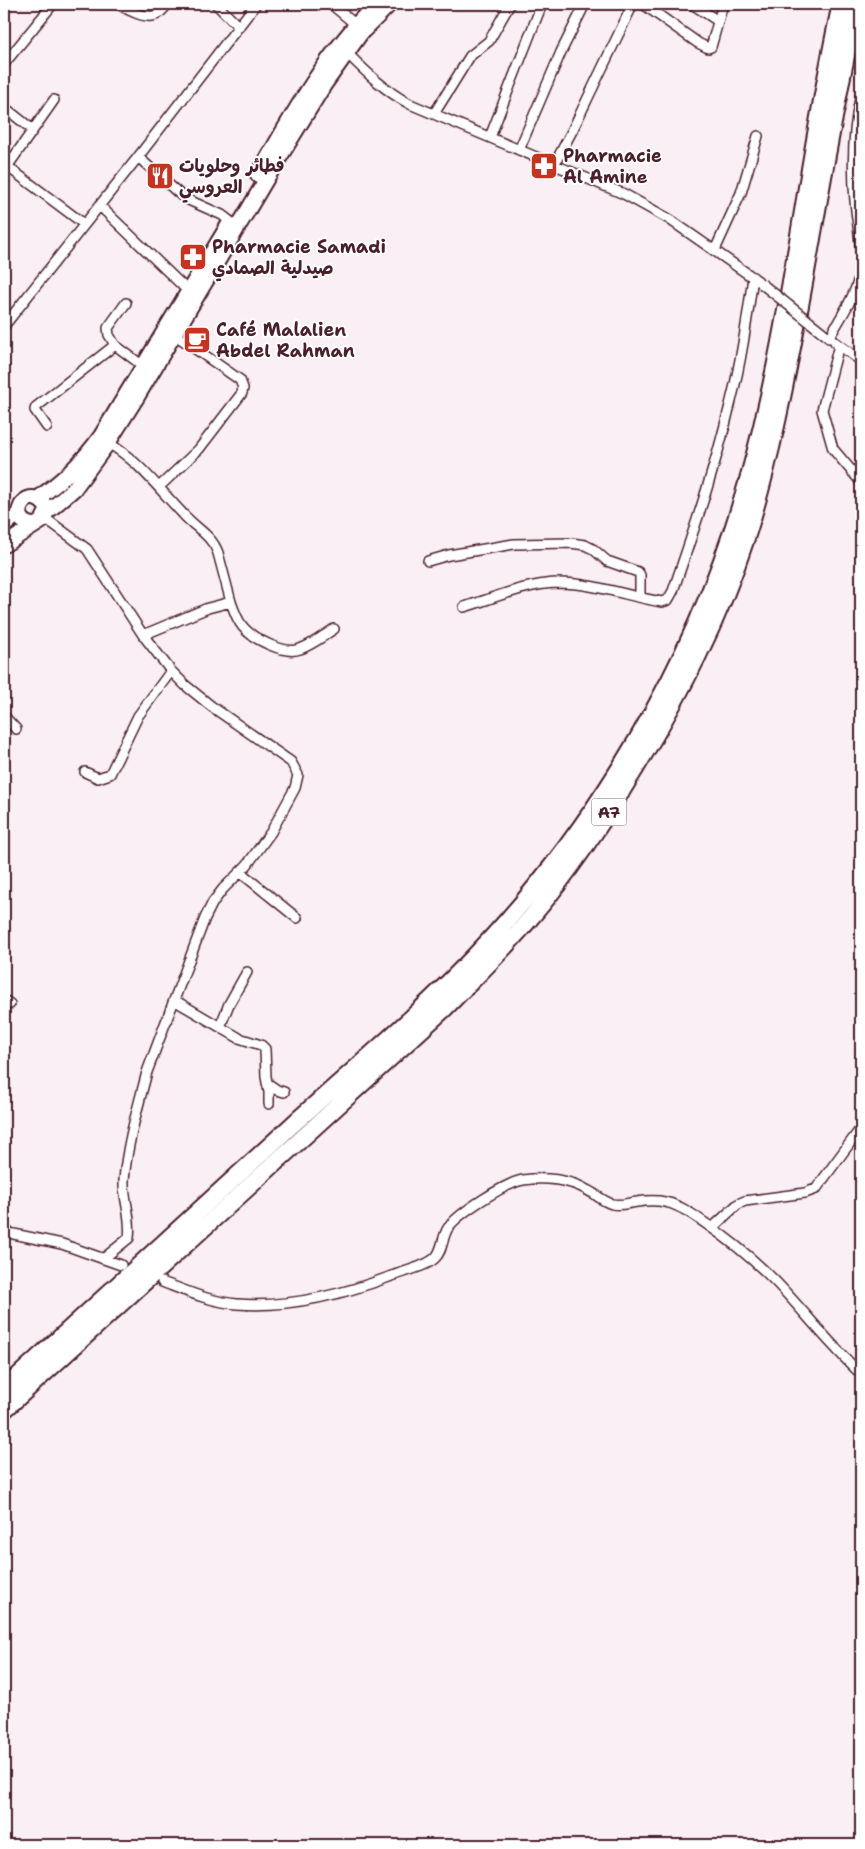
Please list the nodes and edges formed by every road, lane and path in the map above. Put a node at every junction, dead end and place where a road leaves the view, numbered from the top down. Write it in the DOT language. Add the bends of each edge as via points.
graph roads {
  1 [pos="53,4"];
  2 [pos="118,4"];
  3 [pos="168,4"];
  4 [pos="216,4"];
  5 [pos="256,4"];
  6 [pos="331,4"];
  7 [pos="376,4"];
  8 [pos="390,4"];
  9 [pos="510,4"];
  10 [pos="542,4"];
  11 [pos="585,4"];
  12 [pos="633,4"];
  13 [pos="643,4"];
  14 [pos="692,4"];
  15 [pos="723,4"];
  16 [pos="841,4"];
  17 [pos="857,4"];
  18 [pos="718,21"];
  19 [pos="355,24"];
  20 [pos="239,27"];
  21 [pos="347,53"];
  22 [pos="4,64"];
  23 [pos="861,94"];
  24 [pos="54,100"];
  25 [pos="4,107"];
  26 [pos="434,114"];
  27 [pos="33,130"];
  28 [pos="758,136"];
  29 [pos="490,137"];
  30 [pos="858,140"];
  31 [pos="520,150"];
  32 [pos="138,158"];
  33 [pos="858,162"];
  34 [pos="555,163"];
  35 [pos="6,166"];
  36 [pos="100,206"];
  37 [pos="231,222"];
  38 [pos="84,224"];
  39 [pos="715,250"];
  40 [pos="753,277"];
  41 [pos="188,291"];
  42 [pos="126,303"];
  43 [pos="4,326"];
  44 [pos="174,334"];
  45 [pos="827,337"];
  46 [pos="115,345"];
  47 [pos="839,345"];
  48 [pos="861,361"];
  49 [pos="143,366"];
  50 [pos="47,427"];
  51 [pos="108,443"];
  52 [pos="861,482"];
  53 [pos="159,487"];
  54 [pos="37,499"];
  55 [pos="19,513"];
  56 [pos="42,519"];
  57 [pos="4,526"];
  58 [pos="4,545"];
  59 [pos="428,560"];
  60 [pos="640,596"];
  61 [pos="231,602"];
  62 [pos="464,607"];
  63 [pos="334,629"];
  64 [pos="143,635"];
  65 [pos="171,671"];
  66 [pos="4,716"];
  67 [pos="16,728"];
  68 [pos="85,772"];
  69 [pos="240,872"];
  70 [pos="297,918"];
  71 [pos="247,972"];
  72 [pos="174,1000"];
  73 [pos="220,1028"];
  74 [pos="267,1083"];
  75 [pos="284,1092"];
  76 [pos="269,1104"];
  77 [pos="861,1128"];
  78 [pos="712,1228"];
  79 [pos="4,1232"];
  80 [pos="103,1259"];
  81 [pos="121,1265"];
  82 [pos="162,1282"];
  83 [pos="861,1374"];
  84 [pos="4,1389"];
  85 [pos="4,1410"];
  1 -- 22 [label="street"];
  2 -- 3 [label="street" via="137,14 156,16"];
  4 -- 20 [label="street"];
  5 -- 20 [label="street"];
  6 -- 19 [label="street"];
  7 -- 19 [label="highway"];
  8 -- 21 [label="highway"];
  9 -- 26 [label="street" via="489,41 470,56"];
  10 -- 29 [label="street"];
  11 -- 31 [label="street"];
  12 -- 34 [label="street"];
  13 -- 18 [label="street" via="708,48"];
  14 -- 18 [label="street"];
  15 -- 18 [label="street"];
  16 -- 84 [label="highway, A7" via="764,422 713,586 652,716 560,855 516,911 460,972"];
  17 -- 85 [label="highway, A7" via="825,160 781,408 762,480 746,539 724,595 701,652 668,716 581,851 506,946 445,1008"];
  19 -- 37 [label="highway" via="318,74"];
  20 -- 32 [label="street"];
  21 -- 26 [label="street" via="392,95"];
  21 -- 44 [label="highway" via="298,126"];
  23 -- 30 [label="street"];
  24 -- 27 [label="street"];
  25 -- 27 [label="street"];
  26 -- 29 [label="street"];
  27 -- 35 [label="street"];
  28 -- 39 [label="street" via="742,193"];
  29 -- 31 [label="street"];
  30 -- 33 [label="street"];
  31 -- 34 [label="street"];
  32 -- 36 [label="street"];
  32 -- 37 [label="street" via="184,198"];
  33 -- 45 [label="street" via="855,202 861,245 860,274 853,294"];
  34 -- 39 [label="street" via="636,200"];
  35 -- 38 [label="street"];
  36 -- 38 [label="street"];
  36 -- 41 [label="street"];
  37 -- 41 [label="highway"];
  38 -- 43 [label="street"];
  39 -- 40 [label="street"];
  40 -- 45 [label="street, bridge"];
  40 -- 60 [label="street" via="730,406 673,591 665,601"];
  41 -- 49 [label="highway"];
  42 -- 46 [label="street" via="108,328"];
  44 -- 51 [label="highway"];
  44 -- 53 [label="street" via="240,380 244,388 199,449"];
  45 -- 47 [label="street"];
  46 -- 49 [label="street"];
  46 -- 50 [label="street" via="36,407"];
  47 -- 48 [label="street"];
  47 -- 52 [label="street" via="822,410 823,419 833,449"];
  49 -- 54 [label="highway" via="90,451 66,478"];
  51 -- 53 [label="street"];
  51 -- 56 [label="highway" via="74,489"];
  53 -- 61 [label="street" via="216,546"];
  54 -- 55 [label="highway" via="24,501"];
  54 -- 56 [label="highway" via="44,504"];
  55 -- 56 [label="highway" via="26,523"];
  55 -- 57 [label="highway"];
  56 -- 58 [label="highway"];
  56 -- 64 [label="street" via="87,549"];
  59 -- 60 [label="street" via="514,544 580,544 593,549 607,561 638,572"];
  60 -- 62 [label="street" via="595,586 556,583"];
  61 -- 63 [label="street" via="244,629 282,650 300,649"];
  61 -- 64 [label="street"];
  64 -- 65 [label="street"];
  65 -- 68 [label="street" via="138,716 110,774 98,778"];
  65 -- 69 [label="street" via="211,706 284,756 296,768 298,781 275,825 261,848"];
  66 -- 67 [label="street"];
  69 -- 70 [label="street"];
  69 -- 72 [label="street" via="213,902"];
  71 -- 73 [label="street"];
  72 -- 73 [label="street"];
  72 -- 80 [label="street" via="146,1072 134,1123 124,1182 130,1238"];
  73 -- 74 [label="street" via="265,1049"];
  74 -- 75 [label="street"];
  74 -- 76 [label="street"];
  77 -- 78 [label="street" via="816,1189 745,1201"];
  78 -- 82 [label="street" via="665,1202 612,1204 588,1190 565,1182 522,1180 484,1199 453,1222 435,1258 382,1280 317,1298 273,1305 235,1304"];
  78 -- 83 [label="street" via="773,1279"];
  79 -- 80 [label="street" via="62,1244"];
  80 -- 81 [label="street"];
}
